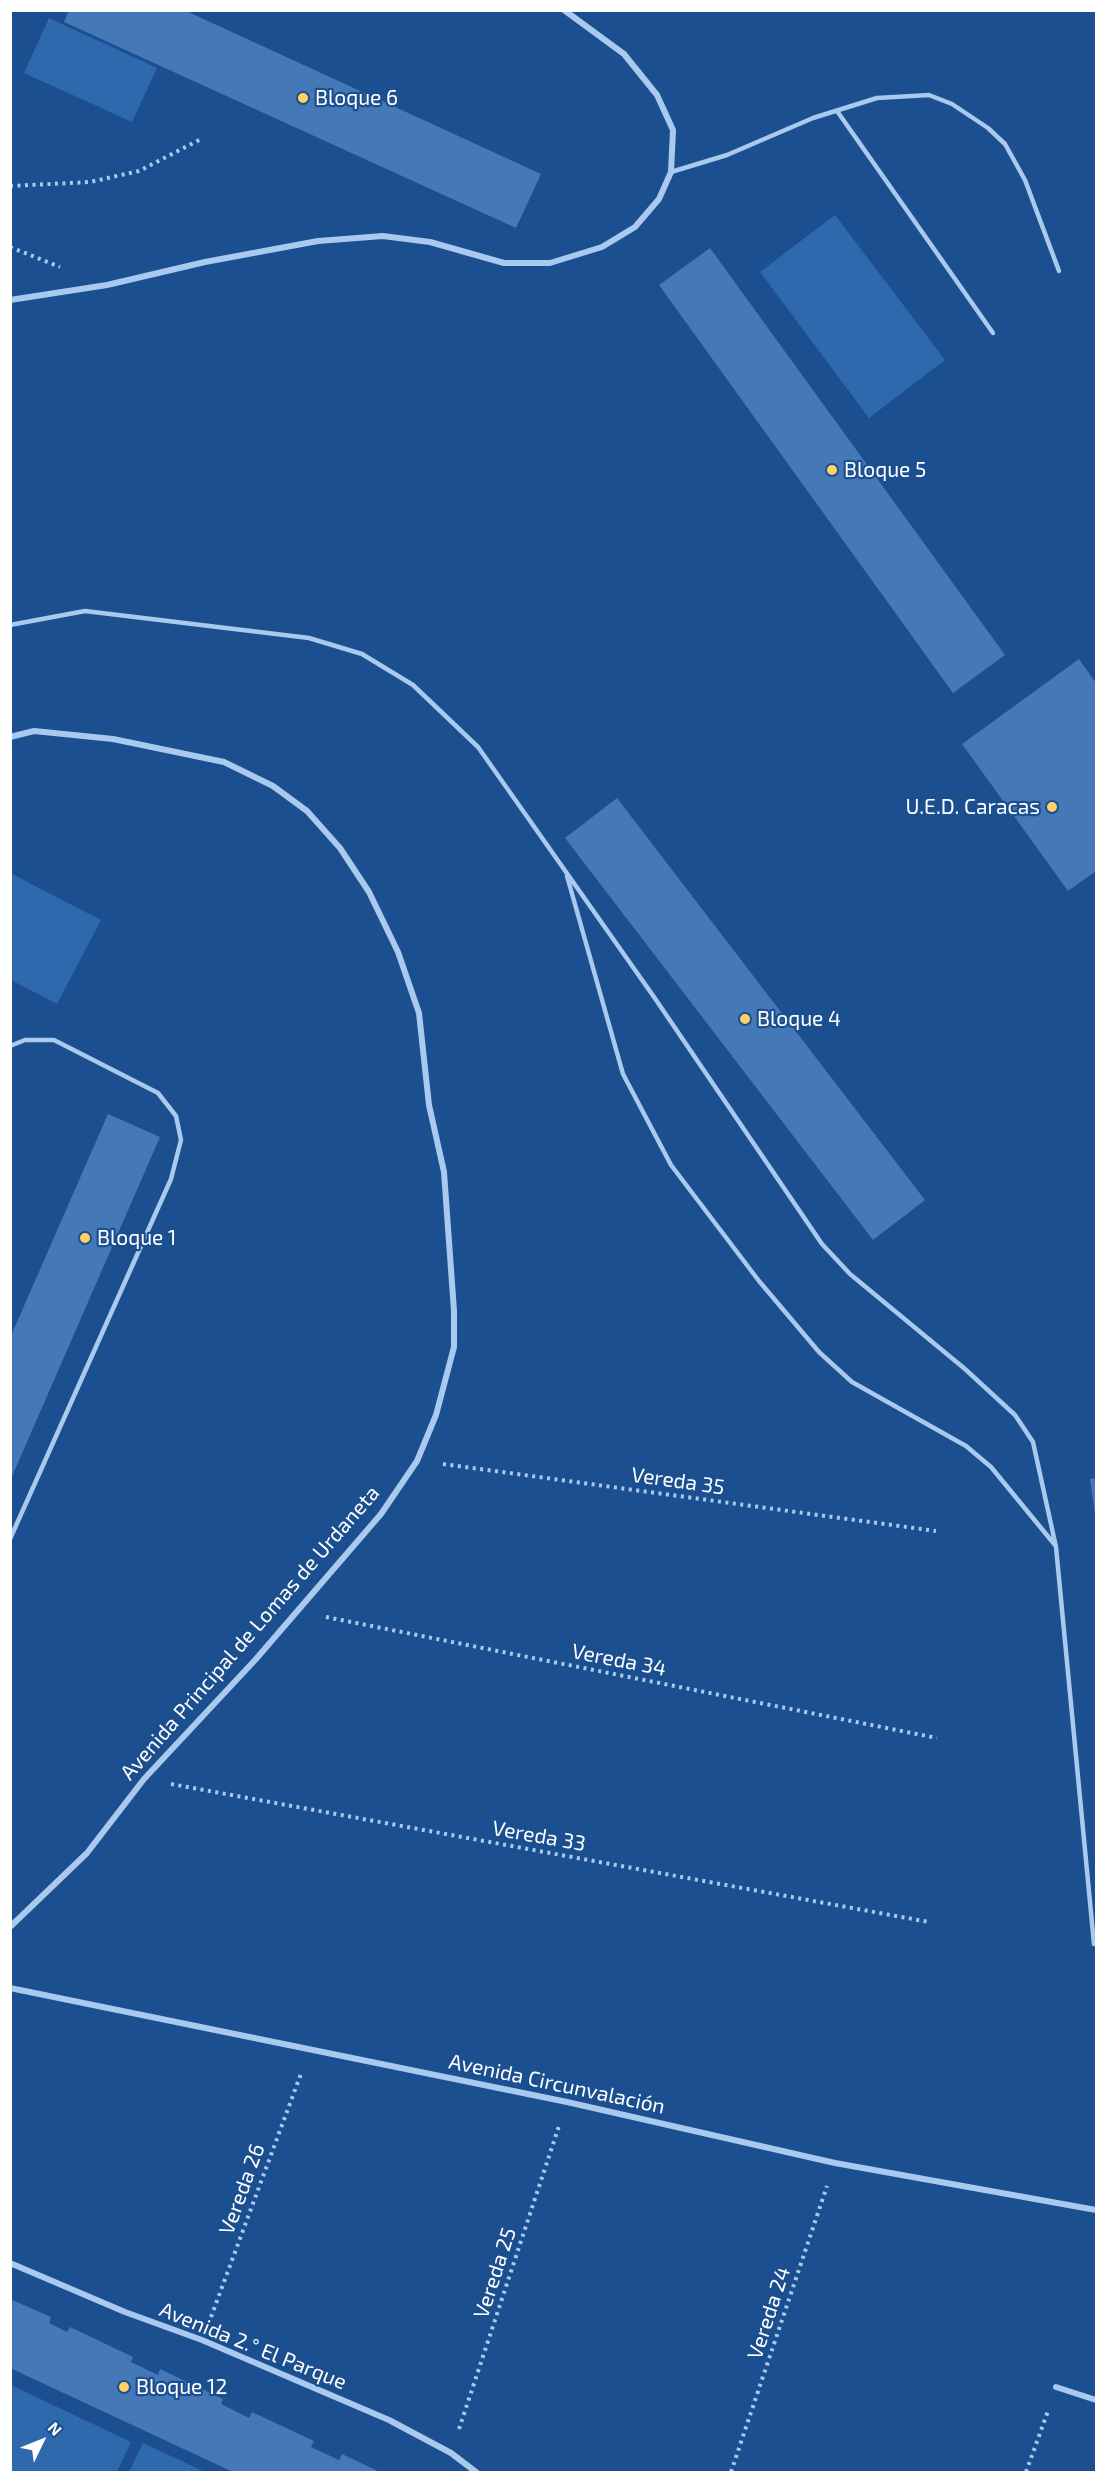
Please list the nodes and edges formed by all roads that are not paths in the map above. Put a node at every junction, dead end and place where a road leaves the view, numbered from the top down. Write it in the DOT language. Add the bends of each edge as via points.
graph roads {
  1 [pos="564,10"];
  2 [pos="837,111"];
  3 [pos="671,172"];
  4 [pos="1059,271"];
  5 [pos="10,300"];
  6 [pos="993,333"];
  7 [pos="10,625"];
  8 [pos="10,737"];
  9 [pos="565,872"];
  10 [pos="10,1046"];
  11 [pos="10,1539"];
  12 [pos="1056,1547"];
  13 [pos="10,1927"];
  14 [pos="1094,1944"];
  15 [pos="10,1988"];
  16 [pos="1096,2211"];
  17 [pos="10,2263"];
  18 [pos="1056,2387"];
  19 [pos="1096,2400"];
  20 [pos="476,2472"];
  1 -- 3 [label="street" via="624,54 657,94 673,130"];
  2 -- 3 [label="lane" via="727,155"];
  2 -- 4 [label="lane" via="876,98 929,95 952,104 988,128 1005,144 1025,180"];
  2 -- 6 [label="lane"];
  3 -- 5 [label="street" via="659,199 635,227 602,247 550,263 504,263 430,242 383,236 318,241 107,285"];
  7 -- 9 [label="lane" via="85,611 309,638 362,654 413,685 478,747"];
  8 -- 13 [label="street, Avenida Principal de Lomas de Urdaneta" via="34,731 113,739 224,762 273,786 307,811 340,848 369,892 398,952 419,1013 429,1104 444,1172 453,1275 454,1347 436,1415 417,1461 381,1514 256,1659 144,1779 87,1853"];
  9 -- 12 [label="lane" via="822,1244 850,1274 1015,1414 1033,1442"];
  9 -- 12 [label="lane" via="623,1074 671,1166 819,1352 852,1382 966,1446 991,1467"];
  10 -- 11 [label="lane" via="25,1040 54,1040 158,1093 176,1116 181,1140 171,1179"];
  12 -- 14 [label="lane"];
  15 -- 16 [label="street, Avenida Circunvalación" via="567,2102 835,2163"];
  17 -- 20 [label="street, Avenida 2.° El Parque" via="389,2420 451,2453"];
  18 -- 19 [label="street"];
}
